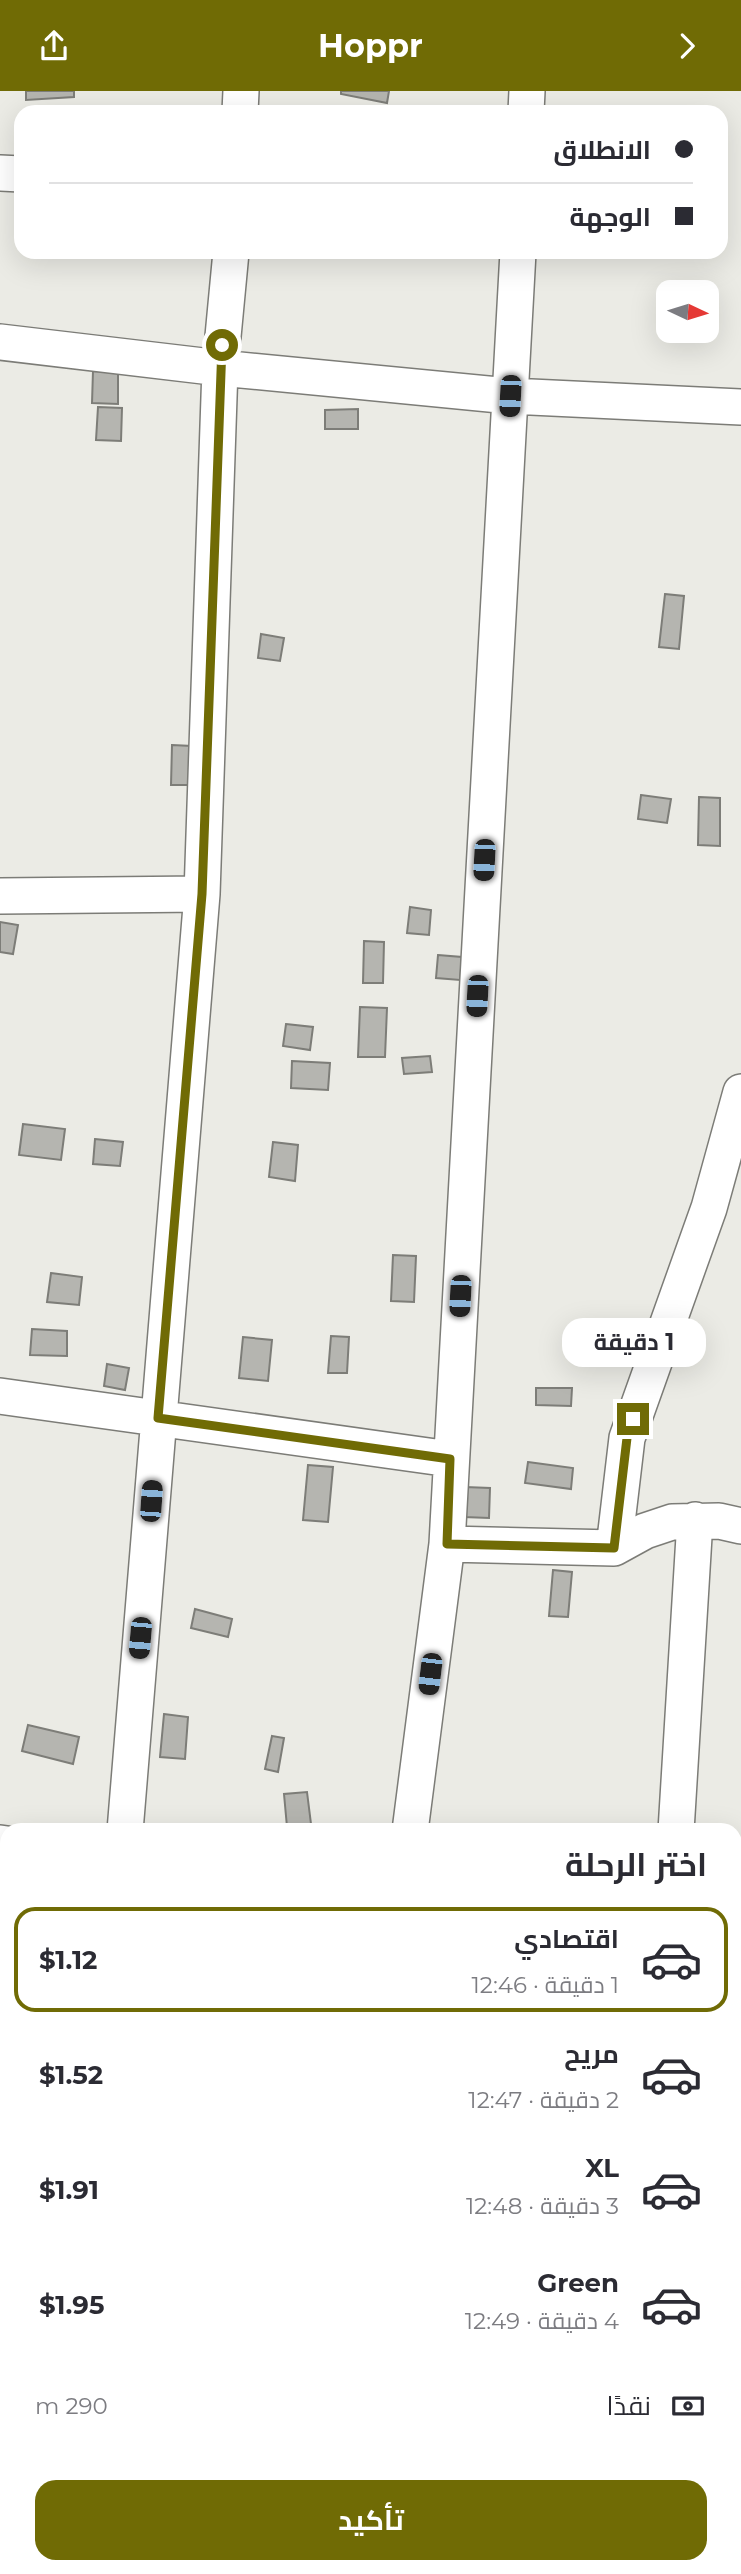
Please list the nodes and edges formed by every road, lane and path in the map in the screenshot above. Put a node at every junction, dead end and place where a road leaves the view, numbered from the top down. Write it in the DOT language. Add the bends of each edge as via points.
graph roads {
  1 [pos="229,259"];
  2 [pos="518,259"];
  3 [pos="0,342"];
  4 [pos="220,368"];
  5 [pos="510,396"];
  6 [pos="741,407"];
  7 [pos="202,894"];
  8 [pos="0,896"];
  9 [pos="741,1092"];
  10 [pos="0,1396"];
  11 [pos="158,1418"];
  12 [pos="450,1459"];
  13 [pos="695,1520"];
  14 [pos="741,1526"];
  15 [pos="447,1544"];
  16 [pos="614,1548"];
  17 [pos="126,1823"];
  18 [pos="411,1823"];
  19 [pos="676,1823"];
  1 -- 4 [label="street"];
  2 -- 5 [label="street"];
  3 -- 4 [label="street"];
  4 -- 5 [label="street"];
  4 -- 7 [label="street"];
  5 -- 6 [label="street"];
  5 -- 12 [label="street"];
  7 -- 8 [label="street"];
  7 -- 11 [label="street"];
  9 -- 16 [label="street" via="709,1207 627,1438"];
  10 -- 11 [label="street"];
  11 -- 12 [label="street"];
  11 -- 17 [label="street"];
  12 -- 15 [label="street"];
  13 -- 14 [label="street"];
  13 -- 16 [label="street" via="654,1528"];
  13 -- 19 [label="street"];
  15 -- 16 [label="street"];
  15 -- 18 [label="street"];
}
